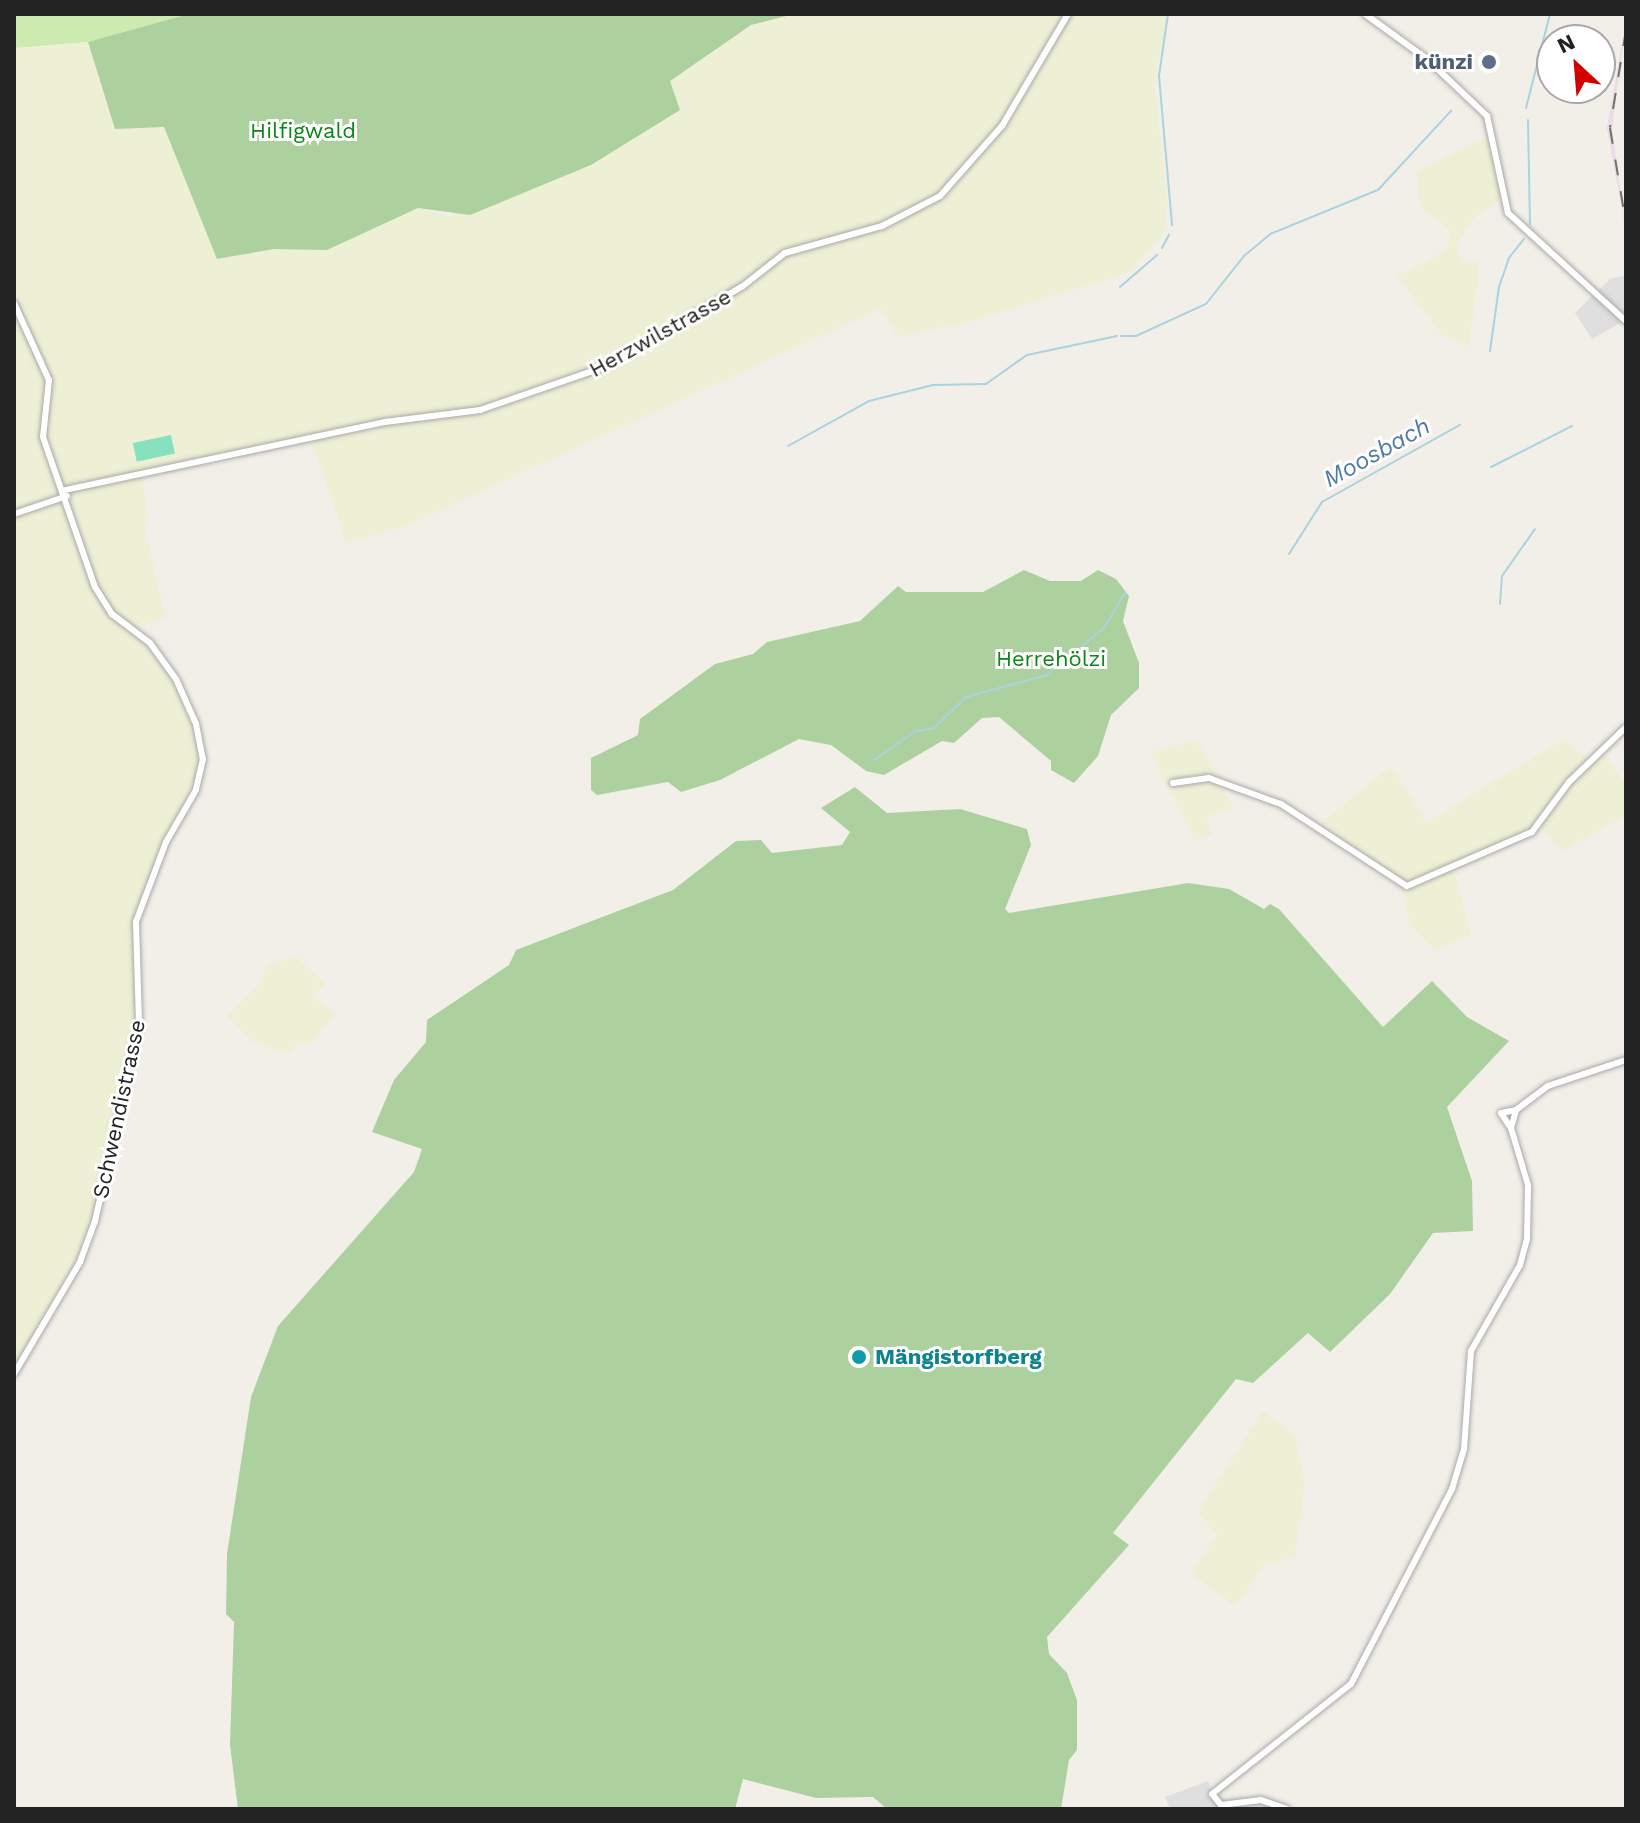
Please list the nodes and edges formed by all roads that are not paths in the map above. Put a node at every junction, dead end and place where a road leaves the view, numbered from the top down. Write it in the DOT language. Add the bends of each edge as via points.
graph roads {
  1 [pos="1068,14"];
  2 [pos="1365,14"];
  3 [pos="14,303"];
  4 [pos="1626,321"];
  5 [pos="66,493"];
  6 [pos="14,514"];
  7 [pos="1626,727"];
  8 [pos="1173,783"];
  9 [pos="1626,1060"];
  10 [pos="1516,1110"];
  11 [pos="1511,1128"];
  12 [pos="14,1374"];
  13 [pos="1287,1809"];
  1 -- 5 [label="street, Herzwilstrasse" via="1002,126 940,196 882,226 785,253 743,286 607,366 480,410 385,422"];
  2 -- 4 [label="street" via="1427,59 1487,116 1512,219"];
  3 -- 5 [label="street, Schwendistrasse" via="49,380 43,437"];
  5 -- 6 [label="street, Herzwilstrasse"];
  5 -- 12 [label="street, Schwendistrasse" via="101,598 150,643 184,694 203,768 136,922 139,1023 95,1221 80,1262"];
  7 -- 8 [label="street" via="1569,782 1532,832 1407,886 1281,804 1209,778"];
  9 -- 10 [label="street" via="1548,1086"];
  10 -- 11 [label="street"];
  10 -- 11 [label="street" via="1501,1113"];
  11 -- 13 [label="street" via="1528,1185 1527,1239 1520,1265 1471,1351 1464,1449 1452,1489 1351,1684 1212,1794 1221,1805 1261,1800"];
}
